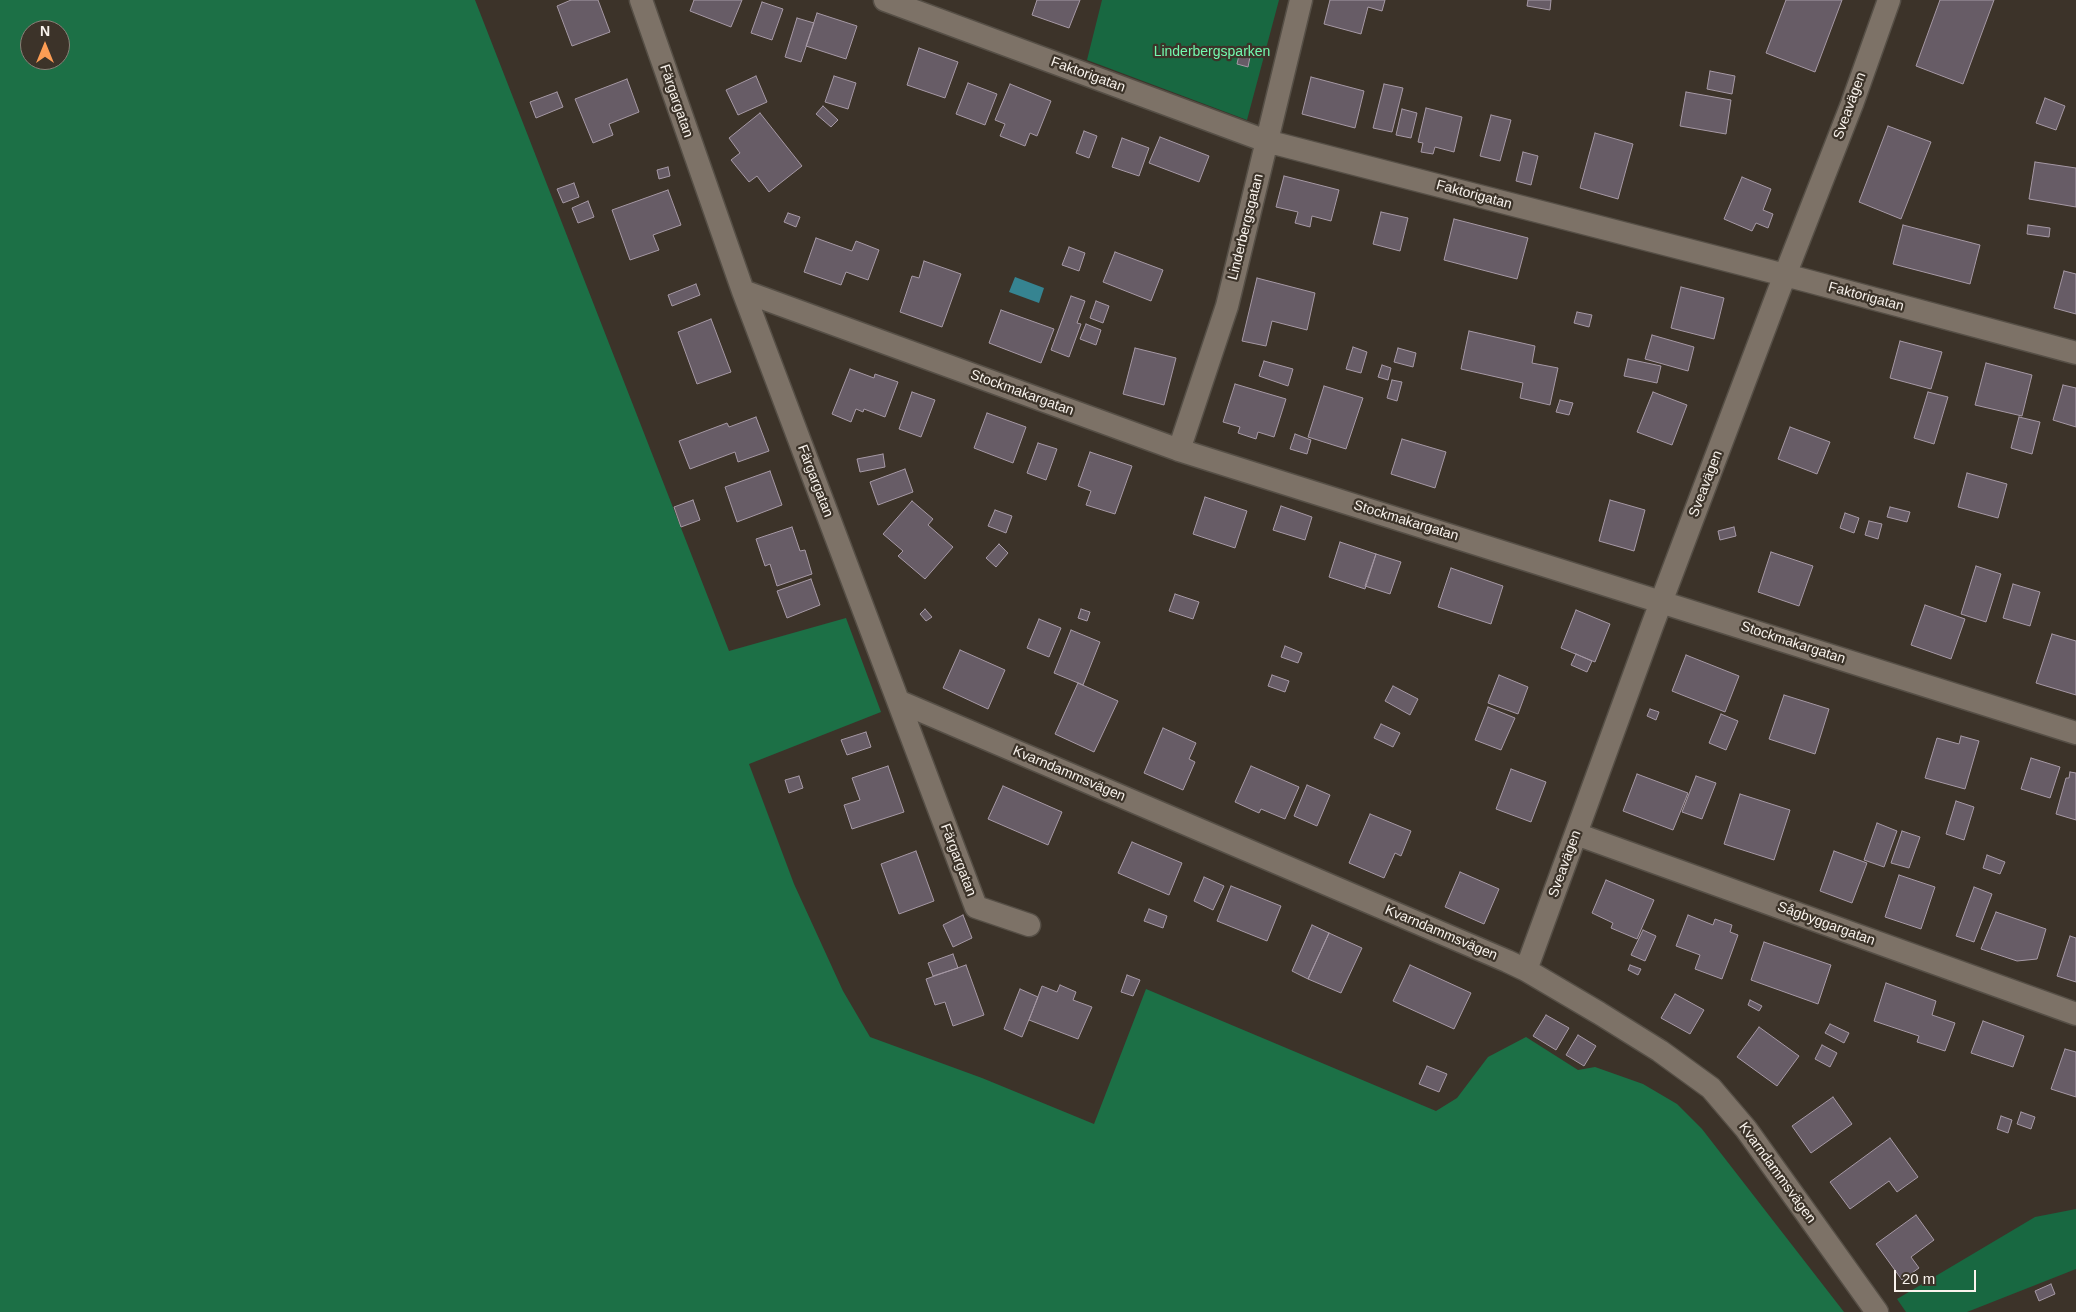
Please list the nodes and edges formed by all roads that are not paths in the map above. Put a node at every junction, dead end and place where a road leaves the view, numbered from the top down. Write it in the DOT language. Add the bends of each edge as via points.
graph roads {
  1 [pos="641,0"];
  2 [pos="885,0"];
  3 [pos="1301,0"];
  4 [pos="1889,0"];
  5 [pos="1266,141"];
  6 [pos="1785,276"];
  7 [pos="743,291"];
  8 [pos="2076,353"];
  9 [pos="1179,450"];
  10 [pos="1662,602"];
  11 [pos="898,701"];
  12 [pos="2076,733"];
  13 [pos="1576,834"];
  14 [pos="1029,925"];
  15 [pos="1526,970"];
  16 [pos="2076,1014"];
  17 [pos="1877,1312"];
  1 -- 7 [label="street, Färgargatan"];
  2 -- 5 [label="street, Faktorigatan"];
  3 -- 5 [label="street, Linderbergsgatan"];
  4 -- 6 [label="street, Sveavägen"];
  5 -- 6 [label="street, Faktorigatan"];
  5 -- 9 [label="street, Linderbergsgatan" via="1227,306"];
  6 -- 8 [label="street, Faktorigatan"];
  6 -- 10 [label="street, Sveavägen"];
  7 -- 9 [label="street, Stockmakargatan"];
  7 -- 11 [label="street, Färgargatan"];
  9 -- 10 [label="street, Stockmakargatan"];
  10 -- 12 [label="street, Stockmakargatan"];
  10 -- 13 [label="street, Sveavägen"];
  11 -- 14 [label="street, Färgargatan" via="976,907"];
  11 -- 15 [label="street, Kvarndammsvägen"];
  13 -- 15 [label="street, Sveavägen"];
  13 -- 16 [label="street, Sågbyggargatan"];
  15 -- 17 [label="street, Kvarndammsvägen" via="1660,1051 1711,1088 1746,1129"];
}
